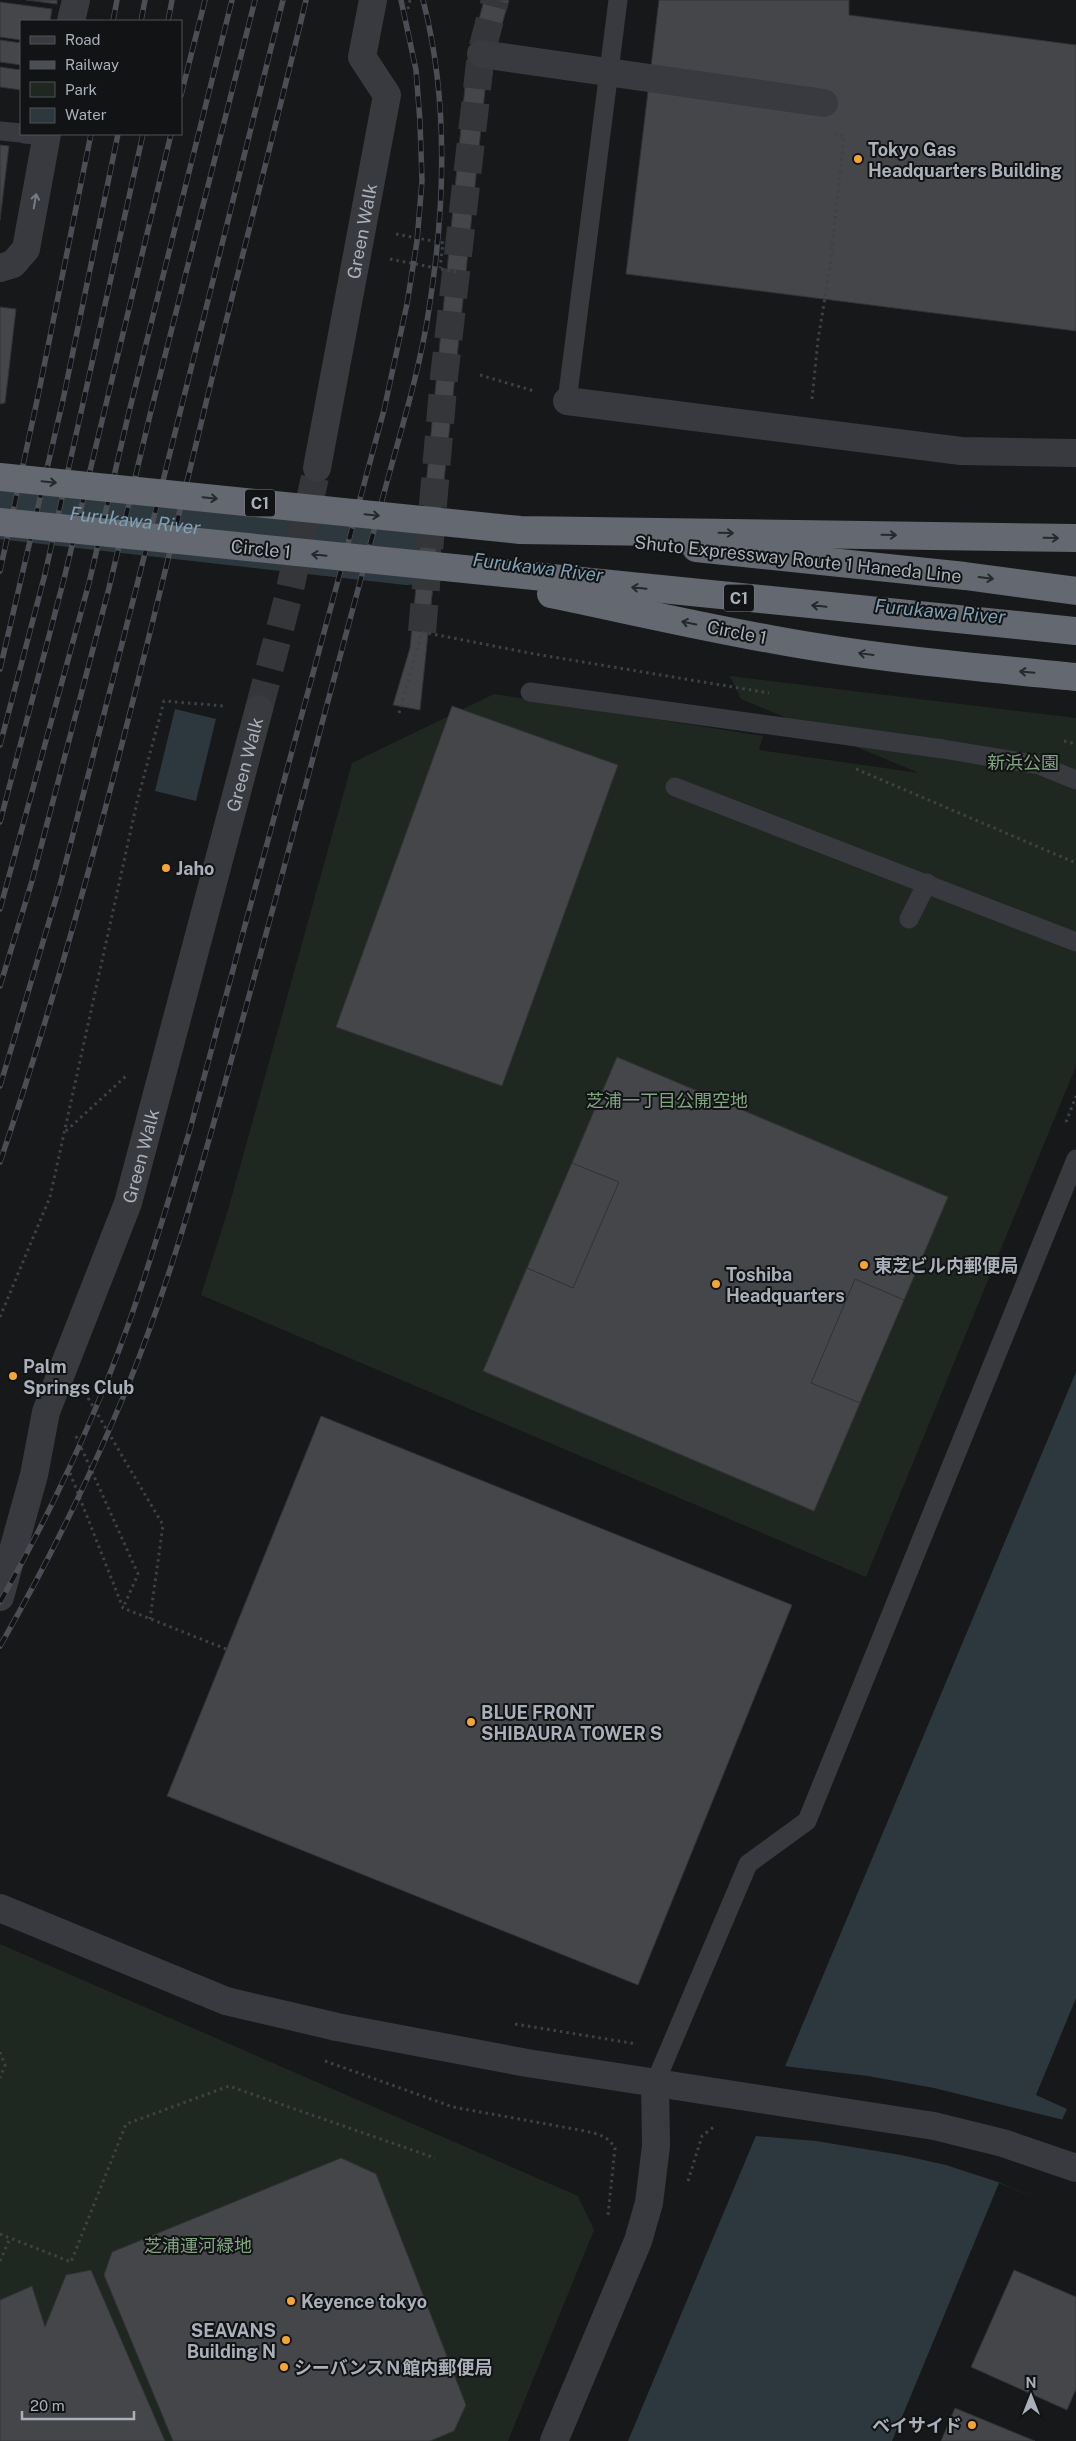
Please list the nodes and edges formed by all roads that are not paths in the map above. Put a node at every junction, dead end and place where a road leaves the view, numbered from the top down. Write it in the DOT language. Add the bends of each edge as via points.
graph roads {
  1 [pos="76,0"];
  2 [pos="373,0"];
  3 [pos="618,0"];
  4 [pos="71,20"];
  5 [pos="480,54"];
  6 [pos="609,73"];
  7 [pos="824,103"];
  8 [pos="0,131"];
  9 [pos="20,133"];
  10 [pos="35,135"];
  11 [pos="0,268"];
  12 [pos="567,401"];
  13 [pos="1076,453"];
  14 [pos="316,468"];
  15 [pos="0,477"];
  16 [pos="0,522"];
  17 [pos="520,530"];
  18 [pos="1076,538"];
  19 [pos="402,564"];
  20 [pos="1076,591"];
  21 [pos="1076,631"];
  22 [pos="1076,677"];
  23 [pos="530,692"];
  24 [pos="259,709"];
  25 [pos="1076,780"];
  26 [pos="675,787"];
  27 [pos="927,883"];
  28 [pos="909,919"];
  29 [pos="1076,942"];
  30 [pos="1076,1159"];
  31 [pos="0,1597"];
  32 [pos="0,1908"];
  33 [pos="655,2083"];
  34 [pos="1064,2164"];
  35 [pos="554,2441"];
  1 -- 4 [label="street"];
  2 -- 14 [label="street, Green Walk" via="362,57 387,95"];
  3 -- 6 [label="lane"];
  5 -- 6 [label="street, bridge"];
  6 -- 7 [label="street, bridge"];
  6 -- 12 [label="lane"];
  8 -- 9 [label="lane"];
  11 -- 10 [label="street, one-way" via="13,264 26,249"];
  12 -- 13 [label="street" via="961,451"];
  15 -- 17 [label="highway, C1, one-way, bridge"];
  19 -- 16 [label="highway, Circle 1 / C1, one-way, bridge"];
  17 -- 18 [label="highway, C1, one-way, bridge"];
  17 -- 20 [label="highway, Shuto Expressway Route 1 Haneda Line, one-way, bridge" via="965,576"];
  21 -- 19 [label="highway, Circle 1 / C1, one-way, bridge"];
  22 -- 19 [label="highway, Circle 1, one-way, bridge" via="910,661 770,639"];
  23 -- 25 [label="lane" via="943,748 1039,765"];
  24 -- 31 [label="street, Green Walk" via="128,1203 46,1412 34,1476"];
  26 -- 27 [label="lane"];
  27 -- 28 [label="lane"];
  27 -- 29 [label="lane"];
  30 -- 33 [label="lane" via="807,1820 748,1864"];
  32 -- 33 [label="street" via="226,2001 346,2029"];
  33 -- 34 [label="street" via="934,2126 1003,2143"];
  33 -- 35 [label="street" via="656,2146 649,2203 638,2241"];
}
